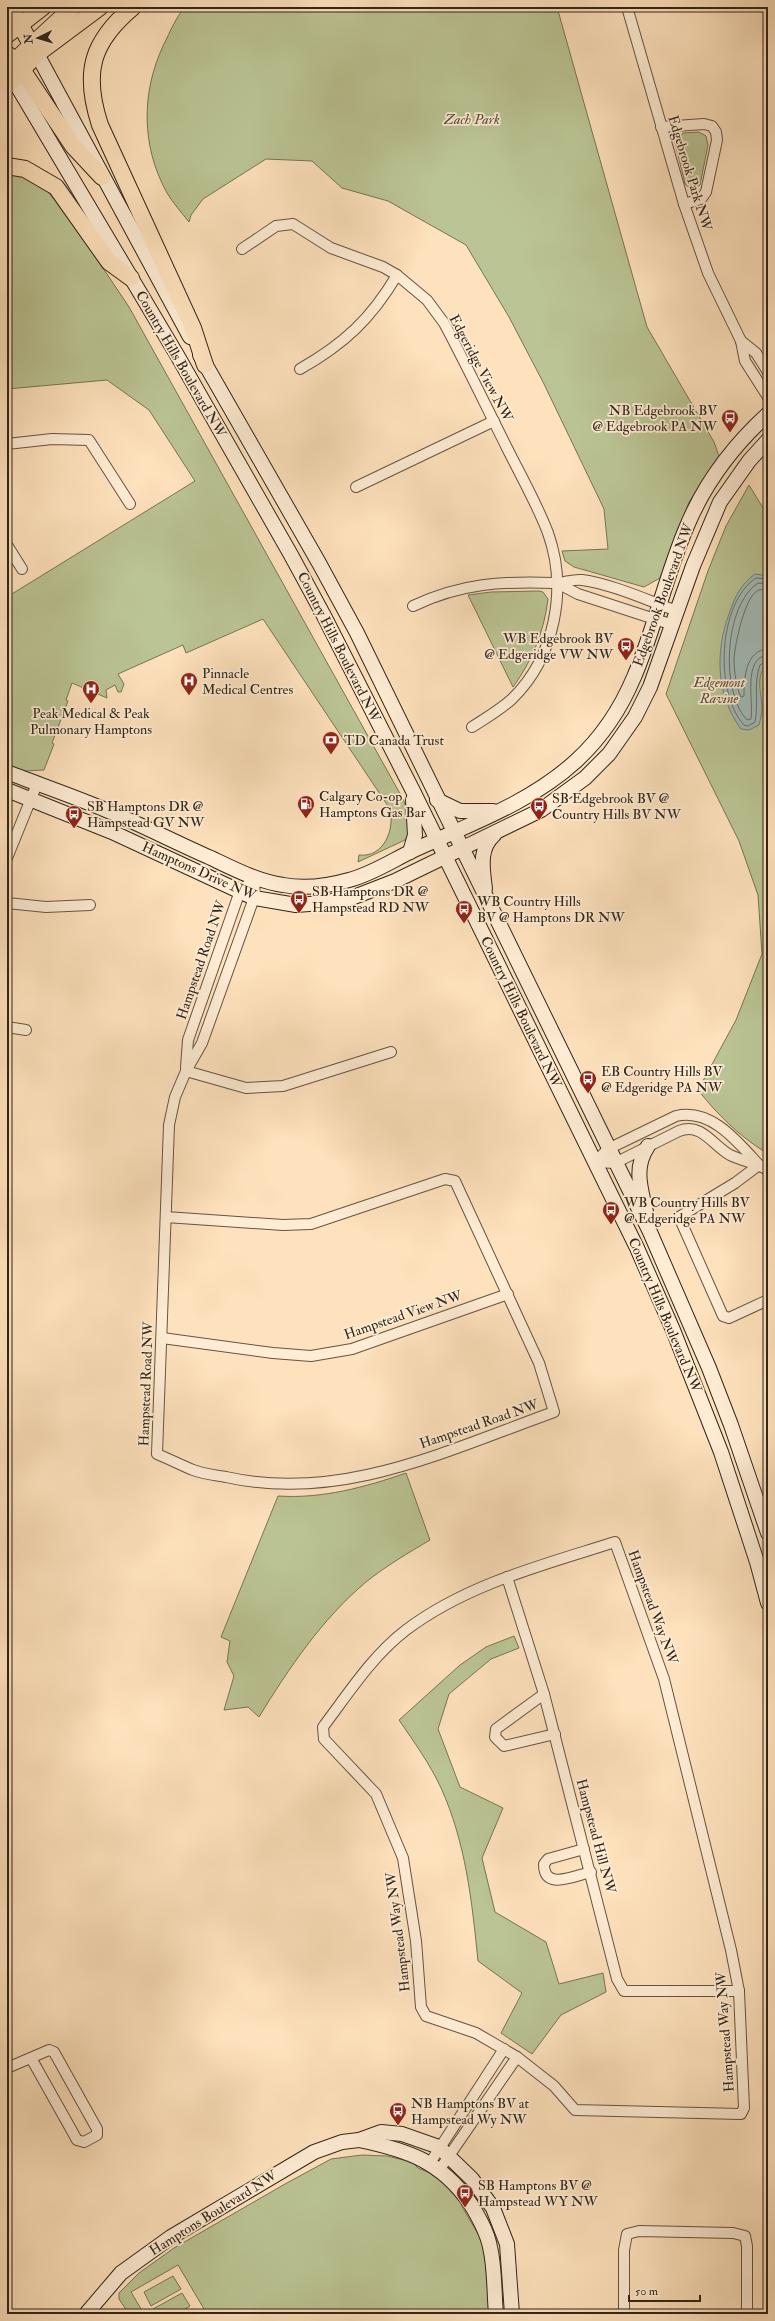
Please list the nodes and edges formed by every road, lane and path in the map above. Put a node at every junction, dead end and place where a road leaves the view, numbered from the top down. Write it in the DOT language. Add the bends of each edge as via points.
graph roads {
  1 [pos="10,7"];
  2 [pos="43,7"];
  3 [pos="73,7"];
  4 [pos="100,7"];
  5 [pos="133,7"];
  6 [pos="626,7"];
  7 [pos="15,52"];
  8 [pos="661,127"];
  9 [pos="7,166"];
  10 [pos="102,177"];
  11 [pos="684,204"];
  12 [pos="242,249"];
  13 [pos="397,275"];
  14 [pos="131,278"];
  15 [pos="741,341"];
  16 [pos="205,365"];
  17 [pos="300,369"];
  18 [pos="768,372"];
  19 [pos="768,397"];
  20 [pos="768,414"];
  21 [pos="494,421"];
  22 [pos="768,440"];
  23 [pos="7,444"];
  24 [pos="356,487"];
  25 [pos="130,504"];
  26 [pos="7,545"];
  27 [pos="22,569"];
  28 [pos="557,583"];
  29 [pos="660,605"];
  30 [pos="413,606"];
  31 [pos="677,611"];
  32 [pos="655,619"];
  33 [pos="673,625"];
  34 [pos="472,727"];
  35 [pos="7,772"];
  36 [pos="37,784"];
  37 [pos="7,790"];
  38 [pos="412,791"];
  39 [pos="32,799"];
  40 [pos="437,800"];
  41 [pos="498,811"];
  42 [pos="497,832"];
  43 [pos="453,833"];
  44 [pos="436,840"];
  45 [pos="462,850"];
  46 [pos="410,852"];
  47 [pos="7,858"];
  48 [pos="445,858"];
  49 [pos="255,879"];
  50 [pos="240,891"];
  51 [pos="254,898"];
  52 [pos="487,902"];
  53 [pos="7,904"];
  54 [pos="90,905"];
  55 [pos="7,1027"];
  56 [pos="26,1030"];
  57 [pos="391,1052"];
  58 [pos="186,1070"];
  59 [pos="648,1146"];
  60 [pos="608,1149"];
  61 [pos="595,1162"];
  62 [pos="615,1163"];
  63 [pos="759,1165"];
  64 [pos="768,1170"];
  65 [pos="166,1217"];
  66 [pos="650,1232"];
  67 [pos="508,1294"];
  68 [pos="768,1300"];
  69 [pos="162,1338"];
  70 [pos="768,1533"];
  71 [pos="507,1577"];
  72 [pos="768,1603"];
  73 [pos="544,1694"];
  74 [pos="555,1734"];
  75 [pos="584,1848"];
  76 [pos="591,1872"];
  77 [pos="739,1991"];
  78 [pos="504,2049"];
  79 [pos="517,2057"];
  80 [pos="31,2058"];
  81 [pos="7,2068"];
  82 [pos="359,2140"];
  83 [pos="444,2151"];
  84 [pos="435,2166"];
  85 [pos="86,2314"];
  86 [pos="496,2314"];
  87 [pos="512,2314"];
  88 [pos="624,2314"];
  89 [pos="747,2314"];
  1 -- 7 [label="main road, Country Hills Boulevard NW"];
  2 -- 7 [label="main road"];
  3 -- 7 [label="main road"];
  4 -- 7 [label="main road"];
  5 -- 16 [label="main road" via="112,24 97,52 92,70 92,96 100,124 193,328"];
  6 -- 8 [label="street, Edgebrook Park NW"];
  7 -- 10 [label="main road, Country Hills Boulevard NW"];
  7 -- 10 [label="main road" via="74,146"];
  7 -- 14 [label="main road, Country Hills Boulevard NW"];
  8 -- 11 [label="street, Edgebrook Park NW"];
  8 -- 11 [label="street" via="704,124 712,126 716,132 717,140 706,192 701,199"];
  9 -- 14 [label="main road" via="25,170 56,188 109,262"];
  10 -- 16 [label="main road, Country Hills Boulevard NW"];
  11 -- 15 [label="street, Edgebrook Park NW" via="708,272"];
  12 -- 13 [label="street, Edgeridge View NW" via="276,226 289,223 331,248"];
  13 -- 17 [label="street" via="383,299 356,330 332,350"];
  13 -- 21 [label="street, Edgeridge View NW" via="427,300 444,323"];
  14 -- 38 [label="main road, Country Hills Boulevard NW" via="316,601"];
  15 -- 18 [label="street, Edgebrook Park NW" via="756,353"];
  15 -- 19 [label="street, Edgebrook Park NW" via="745,361"];
  16 -- 40 [label="main road, Country Hills Boulevard NW" via="353,626"];
  20 -- 29 [label="main road, Edgebrook Boulevard NW" via="731,454 704,493 687,525"];
  21 -- 24 [label="street"];
  21 -- 28 [label="street, Edgeridge View NW" via="548,532"];
  22 -- 31 [label="main road, Edgebrook Boulevard NW" via="720,502"];
  23 -- 25 [label="street" via="52,439 88,440"];
  26 -- 27 [label="street"];
  28 -- 29 [label="street" via="581,580"];
  28 -- 30 [label="street" via="522,581 478,585 443,593"];
  28 -- 32 [label="street" via="578,594"];
  28 -- 34 [label="street, Edgeridge View NW" via="552,630 533,673 512,699"];
  29 -- 31 [label="street"];
  29 -- 32 [label="main road, Edgebrook Boulevard NW"];
  31 -- 33 [label="main road, Edgebrook Boulevard NW"];
  32 -- 33 [label="street"];
  32 -- 41 [label="main road, Edgebrook Boulevard NW" via="630,686 615,714 598,736 577,760 552,780"];
  33 -- 42 [label="main road, Edgebrook Boulevard NW" via="643,702 609,754 559,799"];
  35 -- 36 [label="main road, Hamptons Drive NW"];
  36 -- 39 [label="street"];
  36 -- 49 [label="main road, Hamptons Drive NW" via="119,816"];
  37 -- 39 [label="main road, Hamptons Drive NW"];
  38 -- 44 [label="main road, Country Hills Boulevard NW"];
  38 -- 46 [label="main road" via="415,835"];
  39 -- 47 [label="street"];
  39 -- 50 [label="main road, Hamptons Drive NW" via="112,832"];
  40 -- 41 [label="main road" via="460,811"];
  40 -- 43 [label="main road, Country Hills Boulevard NW"];
  41 -- 43 [label="main road, Edgebrook Boulevard NW"];
  42 -- 45 [label="main road, Edgebrook Boulevard NW"];
  42 -- 52 [label="main road" via="490,838 483,854 482,869"];
  43 -- 44 [label="main road, Hamptons Drive NW"];
  43 -- 45 [label="main road, Country Hills Boulevard NW"];
  44 -- 46 [label="main road, Hamptons Drive NW"];
  44 -- 48 [label="main road, Country Hills Boulevard NW"];
  45 -- 48 [label="main road, Hamptons Drive NW"];
  45 -- 52 [label="main road, Country Hills Boulevard NW"];
  46 -- 49 [label="main road, Hamptons Drive NW" via="351,880 321,886 297,887"];
  48 -- 51 [label="main road, Hamptons Drive NW" via="395,882 354,897 296,905"];
  48 -- 61 [label="main road, Country Hills Boulevard NW"];
  49 -- 50 [label="street, Hampstead Road NW"];
  49 -- 51 [label="street, Hampstead Road NW"];
  50 -- 51 [label="main road, Hamptons Drive NW"];
  50 -- 58 [label="street, Hampstead Road NW" via="188,1040"];
  51 -- 58 [label="street, Hampstead Road NW" via="202,1043"];
  52 -- 60 [label="main road, Country Hills Boulevard NW"];
  53 -- 54 [label="street" via="46,907"];
  55 -- 56 [label="street"];
  57 -- 58 [label="street" via="282,1086 246,1088"];
  58 -- 65 [label="street, Hampstead Road NW" via="175,1097 169,1125"];
  59 -- 62 [label="street"];
  59 -- 63 [label="street" via="680,1131 693,1129 730,1154"];
  59 -- 66 [label="main road" via="638,1168"];
  60 -- 61 [label="street"];
  60 -- 62 [label="main road, Country Hills Boulevard NW"];
  60 -- 63 [label="street" via="676,1116 693,1114 707,1118 738,1143"];
  61 -- 62 [label="street"];
  61 -- 72 [label="main road, Country Hills Boulevard NW" via="637,1248 708,1417 735,1491"];
  62 -- 66 [label="main road, Country Hills Boulevard NW"];
  63 -- 64 [label="street"];
  63 -- 68 [label="street" via="735,1183 679,1217 723,1316 729,1318"];
  65 -- 67 [label="street, Hampstead Road NW" via="283,1225 311,1224 445,1179 455,1180"];
  65 -- 69 [label="street, Hampstead Road NW"];
  66 -- 70 [label="main road, Country Hills Boulevard NW" via="732,1425"];
  67 -- 69 [label="street, Hampstead View NW" via="352,1349 312,1356 273,1354"];
  67 -- 69 [label="street, Hampstead Road NW" via="539,1363 554,1412 405,1465 353,1479 314,1484 273,1484 237,1480 194,1470 157,1454"];
  71 -- 73 [label="street, Hampstead Hill NW"];
  71 -- 77 [label="street, Hampstead Way NW" via="615,1542 664,1679"];
  71 -- 78 [label="street, Hampstead Way NW" via="455,1599 405,1631 363,1672 323,1727 324,1739 376,1794 403,1858 416,1940 421,2007 426,2016 476,2033"];
  73 -- 74 [label="street, Hampstead Hill NW"];
  73 -- 74 [label="street" via="496,1729 495,1737 504,1746"];
  74 -- 75 [label="street, Hampstead Hill NW"];
  75 -- 76 [label="street, Hampstead Hill NW"];
  75 -- 76 [label="street" via="548,1858 544,1864 544,1873 548,1879 555,1881"];
  76 -- 77 [label="street, Hampstead Hill NW" via="617,1979 624,1992"];
  77 -- 79 [label="street, Hampstead Way NW" via="744,2108 741,2114 575,2110 554,2086"];
  78 -- 79 [label="street, Hampstead Way NW"];
  78 -- 83 [label="street"];
  79 -- 83 [label="street"];
  80 -- 80 [label="street" via="77,2140 84,2142 97,2135 97,2129 54,2052 49,2050"];
  80 -- 81 [label="street"];
  82 -- 83 [label="main road, Hamptons Boulevard NW" via="381,2132 390,2132 402,2134"];
  82 -- 84 [label="main road, Hamptons Boulevard NW" via="390,2147"];
  82 -- 85 [label="main road, Hamptons Boulevard NW" via="342,2142 314,2152 171,2237 121,2272"];
  83 -- 84 [label="street"];
  83 -- 87 [label="main road, Hamptons Boulevard NW" via="472,2179 493,2208 507,2244"];
  84 -- 86 [label="main road, Hamptons Boulevard NW" via="460,2188 478,2216 491,2247"];
  88 -- 89 [label="street" via="624,2250 627,2234 639,2230 733,2233 745,2236"];
}
